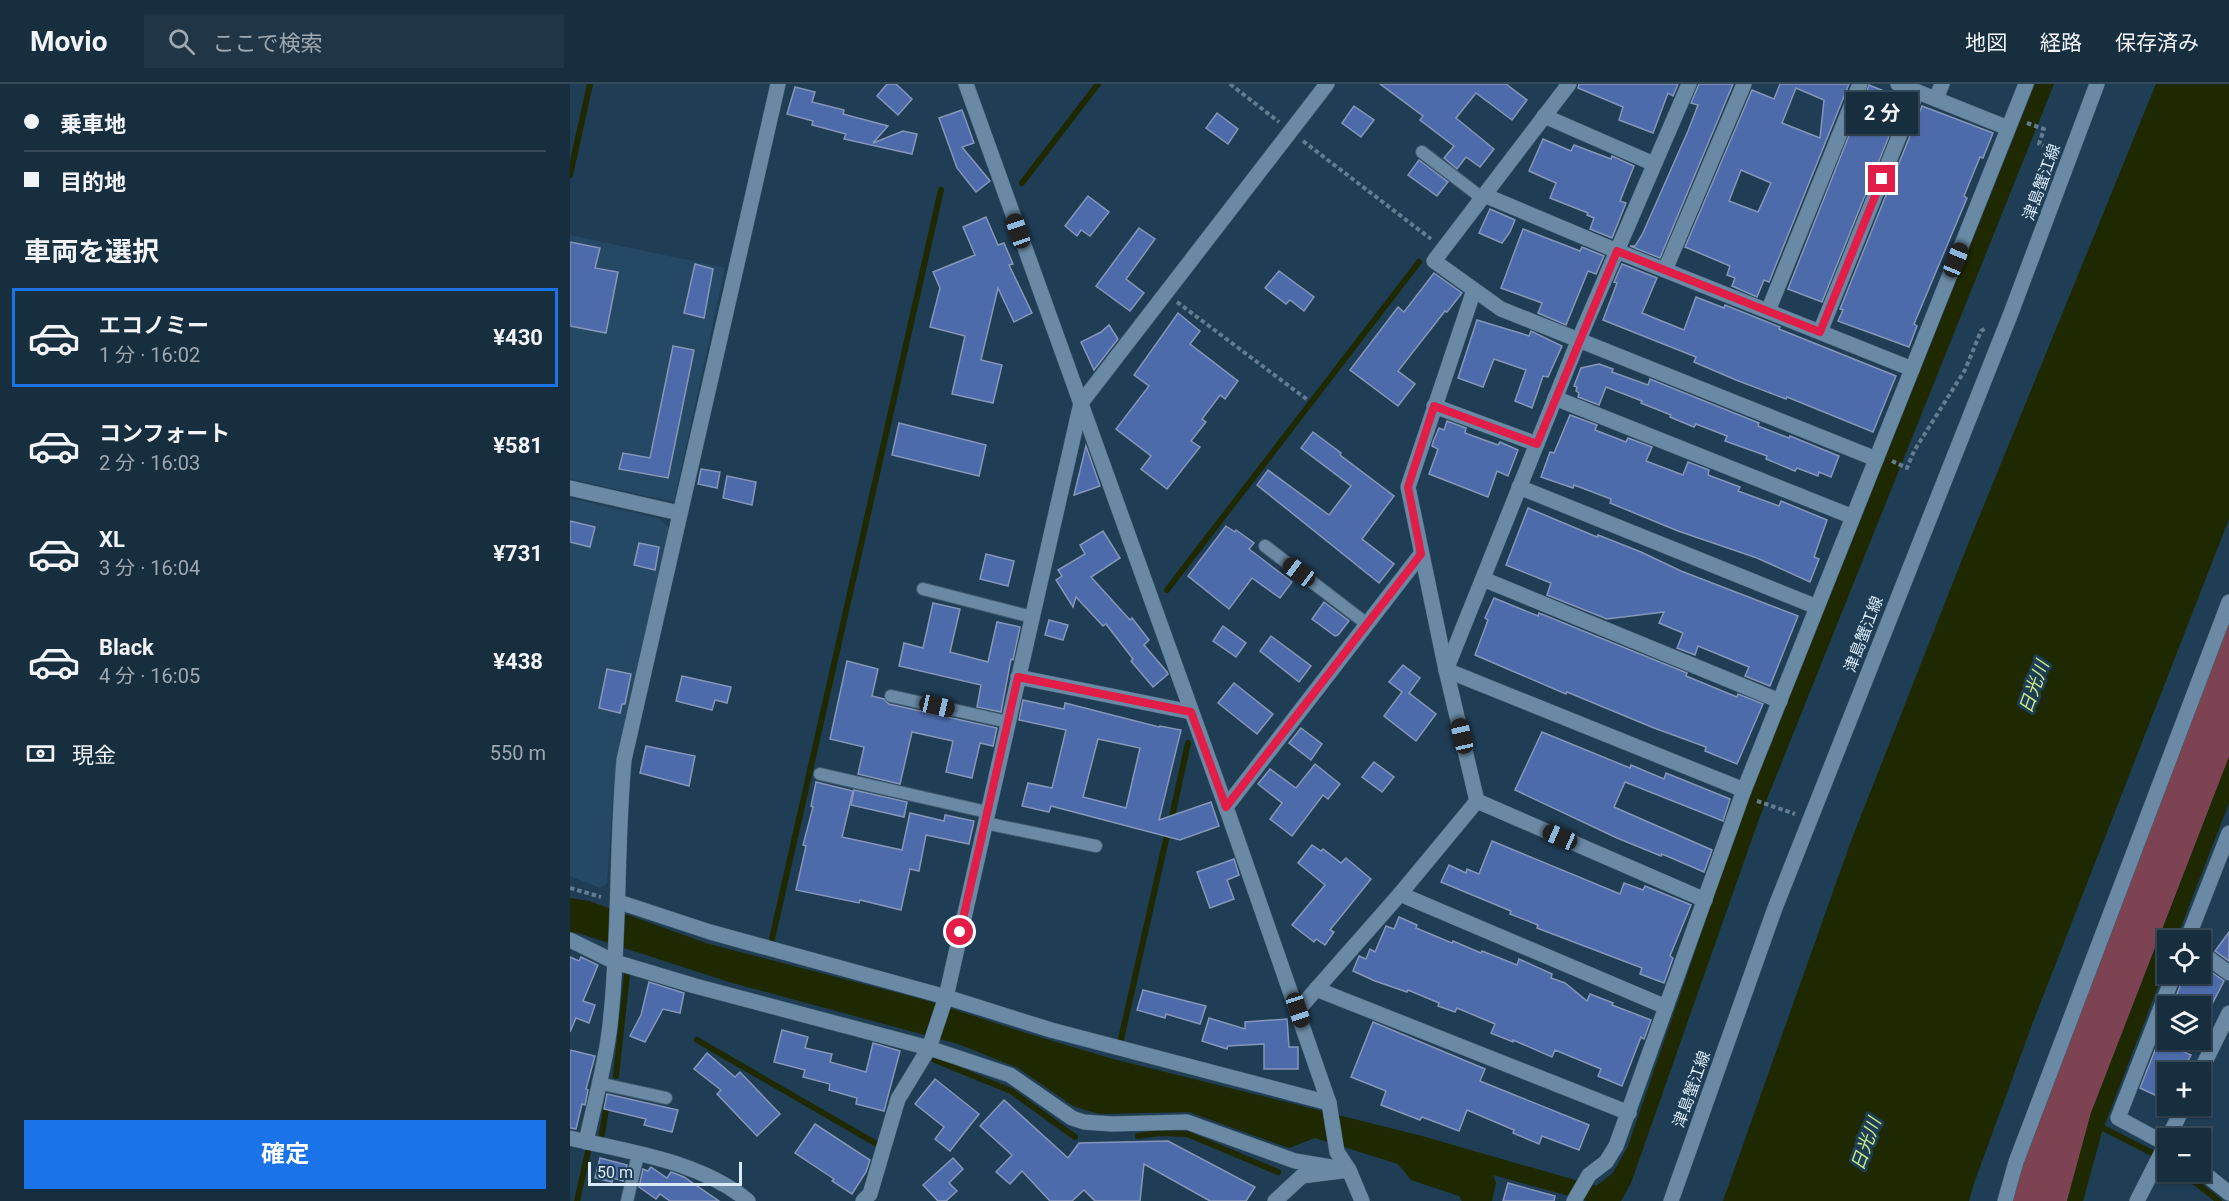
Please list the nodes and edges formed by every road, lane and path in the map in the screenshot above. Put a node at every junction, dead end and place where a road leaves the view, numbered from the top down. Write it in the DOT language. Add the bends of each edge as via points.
graph roads {
  1 [pos="778,84"];
  2 [pos="966,84"];
  3 [pos="1230,84"];
  4 [pos="1328,84"];
  5 [pos="1569,84"];
  6 [pos="1689,84"];
  7 [pos="1744,84"];
  8 [pos="1860,84"];
  9 [pos="1898,84"];
  10 [pos="1942,84"];
  11 [pos="2026,84"];
  12 [pos="2097,84"];
  13 [pos="1917,92"];
  14 [pos="1936,99"];
  15 [pos="1544,116"];
  16 [pos="2039,127"];
  17 [pos="2008,128"];
  18 [pos="1291,131"];
  19 [pos="1422,152"];
  20 [pos="2069,157"];
  21 [pos="1654,164"];
  22 [pos="1483,196"];
  23 [pos="1443,249"];
  24 [pos="1617,251"];
  25 [pos="1665,270"];
  26 [pos="1474,290"];
  27 [pos="1166,294"];
  28 [pos="1768,311"];
  29 [pos="2011,313"];
  30 [pos="1820,332"];
  31 [pos="1579,339"];
  32 [pos="1912,369"];
  33 [pos="1555,398"];
  34 [pos="1309,401"];
  35 [pos="1082,403"];
  36 [pos="1434,406"];
  37 [pos="1537,444"];
  38 [pos="1876,459"];
  39 [pos="1907,468"];
  40 [pos="1519,487"];
  41 [pos="570,488"];
  42 [pos="679,513"];
  43 [pos="1853,517"];
  44 [pos="1265,546"];
  45 [pos="1421,554"];
  46 [pos="1483,579"];
  47 [pos="923,589"];
  48 [pos="2229,602"];
  49 [pos="1817,608"];
  50 [pos="1032,617"];
  51 [pos="1367,624"];
  52 [pos="1446,670"];
  53 [pos="1018,677"];
  54 [pos="891,696"];
  55 [pos="1780,701"];
  56 [pos="1191,712"];
  57 [pos="1008,722"];
  58 [pos="820,774"];
  59 [pos="1746,793"];
  60 [pos="1477,801"];
  61 [pos="1226,807"];
  62 [pos="1781,810"];
  63 [pos="986,817"];
  64 [pos="2229,833"];
  65 [pos="1096,846"];
  66 [pos="570,888"];
  67 [pos="1400,894"];
  68 [pos="1705,900"];
  69 [pos="619,904"];
  70 [pos="2191,930"];
  71 [pos="570,939"];
  72 [pos="615,958"];
  73 [pos="2211,960"];
  74 [pos="2229,973"];
  75 [pos="2170,984"];
  76 [pos="1316,989"];
  77 [pos="946,997"];
  78 [pos="1666,1007"];
  79 [pos="1298,1010"];
  80 [pos="2229,1013"];
  81 [pos="929,1048"];
  82 [pos="2205,1062"];
  83 [pos="598,1083"];
  84 [pos="666,1098"];
  85 [pos="1329,1105"];
  86 [pos="1629,1113"];
  87 [pos="570,1138"];
  88 [pos="2157,1141"];
  89 [pos="586,1142"];
  90 [pos="638,1155"];
  91 [pos="2157,1162"];
  92 [pos="1348,1170"];
  93 [pos="2211,1179"];
  94 [pos="2229,1193"];
  95 [pos="870,1199"];
  96 [pos="1574,1200"];
  97 [pos="627,1201"];
  98 [pos="748,1201"];
  99 [pos="1275,1201"];
  100 [pos="1362,1201"];
  101 [pos="1671,1201"];
  102 [pos="2005,1201"];
  103 [pos="2138,1201"];
  1 -- 42 [label="street"];
  2 -- 35 [label="street"];
  3 -- 18 [label="path"];
  4 -- 18 [label="street"];
  5 -- 15 [label="street"];
  6 -- 21 [label="street"];
  7 -- 25 [label="street"];
  8 -- 28 [label="street"];
  9 -- 13 [label="street"];
  10 -- 14 [label="street"];
  11 -- 17 [label="street"];
  12 -- 20 [label="street, 津島蟹江線"];
  13 -- 14 [label="street"];
  13 -- 30 [label="street"];
  14 -- 17 [label="street"];
  15 -- 21 [label="street"];
  15 -- 22 [label="street"];
  16 -- 20 [label="path" via="2044,129 2039,144"];
  17 -- 32 [label="street"];
  18 -- 23 [label="path"];
  18 -- 27 [label="street"];
  19 -- 22 [label="lane"];
  20 -- 29 [label="street, 津島蟹江線"];
  21 -- 24 [label="street"];
  22 -- 23 [label="street"];
  22 -- 24 [label="street"];
  23 -- 26 [label="street" via="1434,261"];
  24 -- 25 [label="street"];
  24 -- 31 [label="street"];
  25 -- 28 [label="street"];
  26 -- 31 [label="street" via="1501,309"];
  26 -- 36 [label="street"];
  27 -- 34 [label="path"];
  27 -- 35 [label="street"];
  28 -- 30 [label="street"];
  29 -- 39 [label="path" via="1981,331 1965,370"];
  29 -- 101 [label="street, 津島蟹江線" via="1775,908"];
  30 -- 32 [label="street"];
  31 -- 33 [label="street"];
  31 -- 38 [label="street"];
  32 -- 38 [label="street"];
  33 -- 37 [label="street"];
  33 -- 43 [label="street"];
  35 -- 50 [label="street"];
  35 -- 56 [label="street"];
  36 -- 37 [label="street"];
  36 -- 45 [label="street" via="1408,487"];
  37 -- 40 [label="street"];
  38 -- 43 [label="street"];
  40 -- 46 [label="street"];
  40 -- 49 [label="street"];
  41 -- 42 [label="street"];
  42 -- 69 [label="street" via="624,760 619,817"];
  43 -- 49 [label="street"];
  44 -- 51 [label="lane"];
  45 -- 51 [label="street"];
  45 -- 52 [label="street"];
  46 -- 52 [label="street"];
  46 -- 55 [label="street"];
  47 -- 50 [label="lane"];
  48 -- 102 [label="street" via="2016,1162"];
  49 -- 55 [label="street"];
  50 -- 53 [label="street"];
  51 -- 61 [label="street"];
  52 -- 59 [label="street"];
  52 -- 60 [label="street"];
  53 -- 56 [label="street"];
  53 -- 57 [label="street"];
  54 -- 57 [label="lane"];
  55 -- 59 [label="street"];
  56 -- 61 [label="street"];
  57 -- 63 [label="street"];
  58 -- 63 [label="lane"];
  59 -- 62 [label="path"];
  59 -- 68 [label="street"];
  60 -- 67 [label="street"];
  60 -- 68 [label="street"];
  61 -- 79 [label="street"];
  63 -- 65 [label="lane"];
  63 -- 77 [label="street"];
  64 -- 70 [label="street"];
  66 -- 69 [label="path"];
  67 -- 76 [label="street"];
  67 -- 78 [label="street"];
  68 -- 78 [label="street"];
  69 -- 72 [label="street"];
  69 -- 77 [label="street"];
  71 -- 72 [label="street"];
  72 -- 81 [label="street" via="695,986"];
  72 -- 83 [label="street" via="610,1028"];
  73 -- 74 [label="street"];
  75 -- 88 [label="street" via="2118,1118"];
  76 -- 79 [label="street"];
  76 -- 86 [label="street"];
  77 -- 81 [label="street"];
  77 -- 85 [label="street" via="1051,1030"];
  78 -- 86 [label="street"];
  79 -- 85 [label="street"];
  80 -- 82 [label="street"];
  81 -- 92 [label="street" via="1010,1075 1072,1118 1084,1122 1187,1122 1295,1161"];
  81 -- 95 [label="street" via="898,1099"];
  83 -- 84 [label="lane"];
  83 -- 89 [label="street"];
  85 -- 92 [label="street" via="1336,1152"];
  86 -- 96 [label="street" via="1606,1162 1589,1175"];
  87 -- 89 [label="street"];
  89 -- 90 [label="street"];
  90 -- 97 [label="lane"];
  90 -- 98 [label="street" via="713,1178"];
  91 -- 103 [label="street"];
  92 -- 99 [label="street" via="1302,1176"];
  92 -- 100 [label="street"];
  93 -- 94 [label="street"];
}
